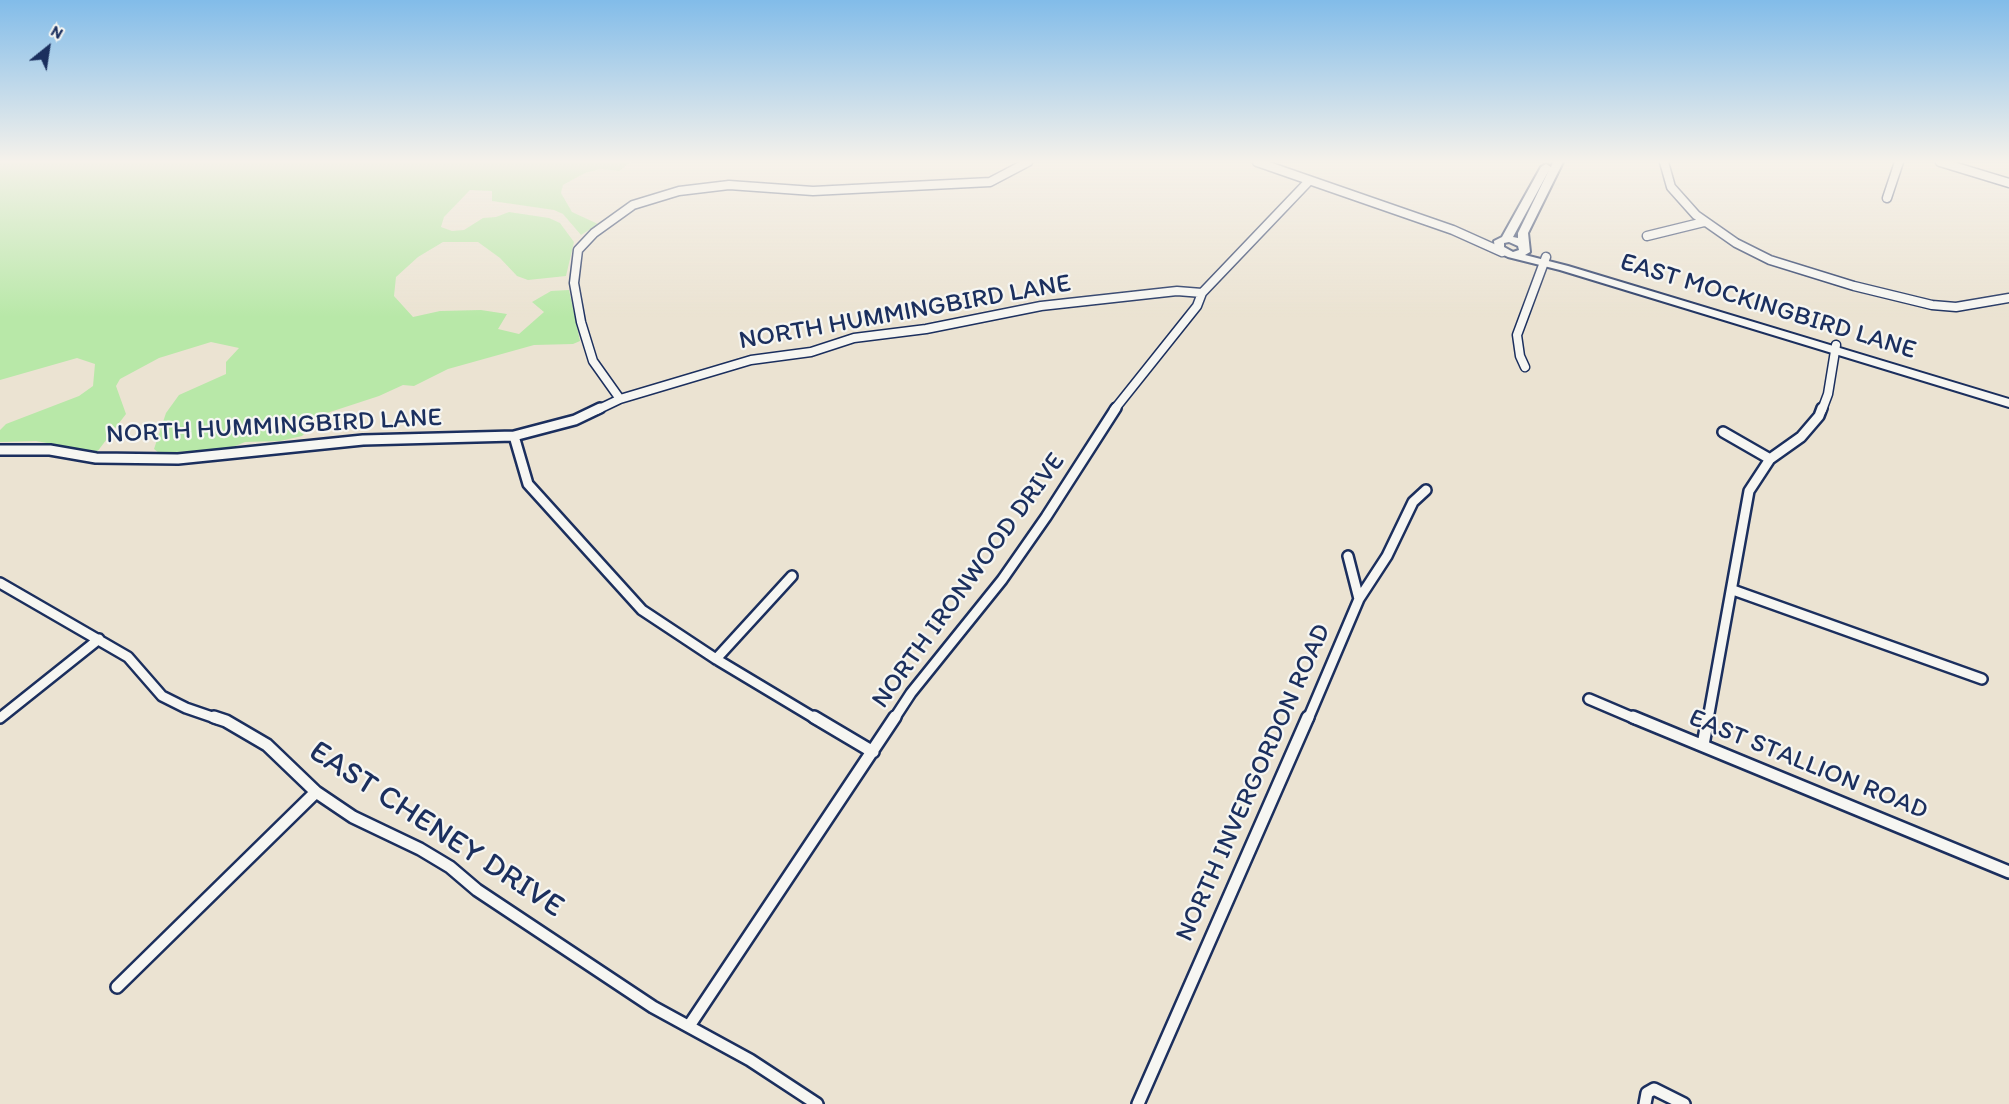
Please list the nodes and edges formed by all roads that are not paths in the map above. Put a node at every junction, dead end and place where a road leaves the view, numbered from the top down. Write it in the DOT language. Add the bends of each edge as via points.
graph roads {
  1 [pos="621,214"];
  2 [pos="1278,214"];
  3 [pos="1403,214"];
  4 [pos="1522,214"];
  5 [pos="1532,214"];
  6 [pos="1695,214"];
  7 [pos="1704,222"];
  8 [pos="1647,236"];
  9 [pos="1505,247"];
  10 [pos="1524,247"];
  11 [pos="1545,260"];
  12 [pos="1202,292"];
  13 [pos="2009,298"];
  14 [pos="1835,348"];
  15 [pos="1525,367"];
  16 [pos="2009,397"];
  17 [pos="620,399"];
  18 [pos="2009,403"];
  19 [pos="1723,432"];
  20 [pos="514,436"];
  21 [pos="0,450"];
  22 [pos="1770,459"];
  23 [pos="1426,490"];
  24 [pos="1348,556"];
  25 [pos="792,576"];
  26 [pos="0,583"];
  27 [pos="1733,590"];
  28 [pos="1359,599"];
  29 [pos="99,639"];
  30 [pos="716,659"];
  31 [pos="1982,679"];
  32 [pos="1589,699"];
  33 [pos="0,718"];
  34 [pos="1703,746"];
  35 [pos="873,752"];
  36 [pos="316,792"];
  37 [pos="2009,872"];
  38 [pos="117,987"];
  39 [pos="688,1026"];
  40 [pos="817,1104"];
  41 [pos="1138,1104"];
  42 [pos="1645,1104"];
  43 [pos="1684,1104"];
  1 -- 17 [label="street" via="578,250 574,283 593,361"];
  2 -- 12 [label="street, NORTH IRONWOOD DRIVE"];
  3 -- 9 [label="street"];
  4 -- 9 [label="street"];
  5 -- 10 [label="street" via="1523,233"];
  6 -- 7 [label="street"];
  7 -- 8 [label="street"];
  7 -- 13 [label="street" via="1770,260 1907,300 1956,307"];
  9 -- 10 [label="street"];
  9 -- 10 [label="street" via="1524,254"];
  9 -- 11 [label="street, EAST MOCKINGBIRD LANE"];
  10 -- 11 [label="street, EAST MOCKINGBIRD LANE"];
  11 -- 14 [label="street, EAST MOCKINGBIRD LANE"];
  11 -- 15 [label="street" via="1517,334"];
  12 -- 17 [label="street, NORTH HUMMINGBIRD LANE" via="1177,291 1041,306 927,329 873,334 811,352 752,360"];
  12 -- 35 [label="street, NORTH IRONWOOD DRIVE" via="1197,306 1107,419 1046,517 911,693"];
  14 -- 16 [label="street, EAST MOCKINGBIRD LANE"];
  14 -- 18 [label="street, EAST MOCKINGBIRD LANE"];
  14 -- 22 [label="street" via="1828,394 1819,416 1801,437"];
  17 -- 20 [label="street, NORTH HUMMINGBIRD LANE" via="575,420"];
  19 -- 22 [label="street"];
  20 -- 21 [label="street, NORTH HUMMINGBIRD LANE" via="363,440 178,459 96,458 50,450"];
  20 -- 30 [label="street" via="528,484 590,554 642,610"];
  22 -- 27 [label="street" via="1749,491"];
  23 -- 28 [label="street, NORTH INVERGORDON ROAD" via="1413,502 1387,556"];
  24 -- 28 [label="street"];
  25 -- 30 [label="street"];
  26 -- 29 [label="street, EAST CHENEY DRIVE"];
  27 -- 31 [label="street"];
  27 -- 34 [label="street"];
  28 -- 41 [label="street, NORTH INVERGORDON ROAD"];
  29 -- 33 [label="street"];
  29 -- 36 [label="street, EAST CHENEY DRIVE" via="129,657 162,696 226,721 267,745"];
  30 -- 35 [label="street"];
  32 -- 34 [label="street, EAST STALLION ROAD"];
  34 -- 37 [label="street, EAST STALLION ROAD"];
  35 -- 39 [label="street, NORTH IRONWOOD DRIVE"];
  36 -- 38 [label="street"];
  36 -- 39 [label="street, EAST CHENEY DRIVE" via="354,817 420,849 653,1007"];
  39 -- 40 [label="street, EAST CHENEY DRIVE"];
  42 -- 43 [label="street" via="1647,1093 1654,1089"];
}
